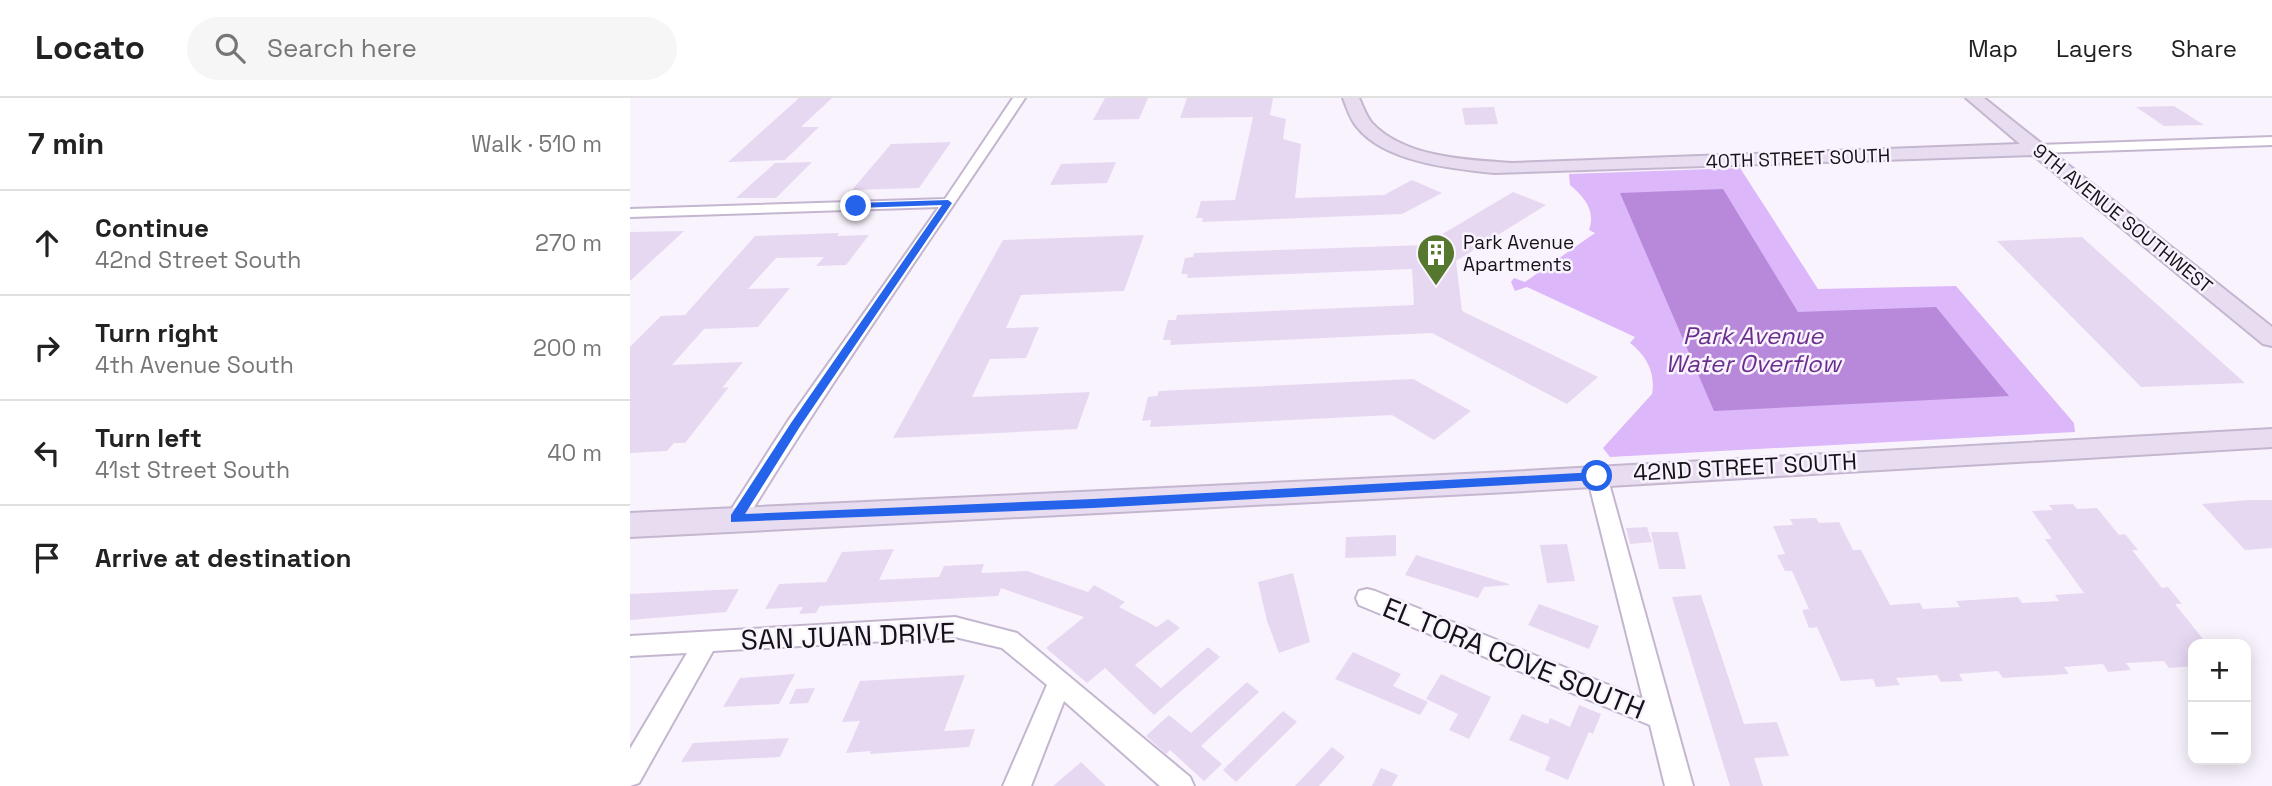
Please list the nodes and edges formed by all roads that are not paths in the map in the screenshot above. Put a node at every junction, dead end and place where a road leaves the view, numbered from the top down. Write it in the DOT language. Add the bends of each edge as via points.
graph roads {
  1 [pos="1019,98"];
  2 [pos="1351,98"];
  3 [pos="1974,98"];
  4 [pos="2272,141"];
  5 [pos="2038,149"];
  6 [pos="948,203"];
  7 [pos="630,213"];
  8 [pos="2272,339"];
  9 [pos="2272,438"];
  10 [pos="1597,476"];
  11 [pos="736,519"];
  12 [pos="630,525"];
  13 [pos="1367,598"];
  14 [pos="706,641"];
  15 [pos="630,646"];
  16 [pos="1061,681"];
  17 [pos="1661,718"];
  18 [pos="630,774"];
  19 [pos="1017,786"];
  20 [pos="1180,786"];
  21 [pos="1679,786"];
  1 -- 6 [label="street"];
  2 -- 5 [label="street, 40TH STREET SOUTH" via="1363,125 1379,137 1441,160 1512,169"];
  3 -- 5 [label="street, 9TH AVENUE SOUTHWEST"];
  4 -- 5 [label="street, 40TH STREET SOUTH"];
  5 -- 8 [label="street, 9TH AVENUE SOUTHWEST"];
  6 -- 7 [label="street"];
  6 -- 11 [label="street"];
  9 -- 10 [label="street, 42ND STREET SOUTH"];
  10 -- 11 [label="street, 42ND STREET SOUTH"];
  10 -- 17 [label="street"];
  11 -- 12 [label="street, 42ND STREET SOUTH"];
  13 -- 17 [label="street, EL TORA COVE SOUTH"];
  14 -- 15 [label="street, SAN JUAN DRIVE"];
  14 -- 16 [label="street, SAN JUAN DRIVE" via="954,628 1009,640"];
  14 -- 18 [label="street"];
  16 -- 19 [label="street"];
  16 -- 20 [label="street, SAN JUAN DRIVE"];
  17 -- 21 [label="street"];
}
